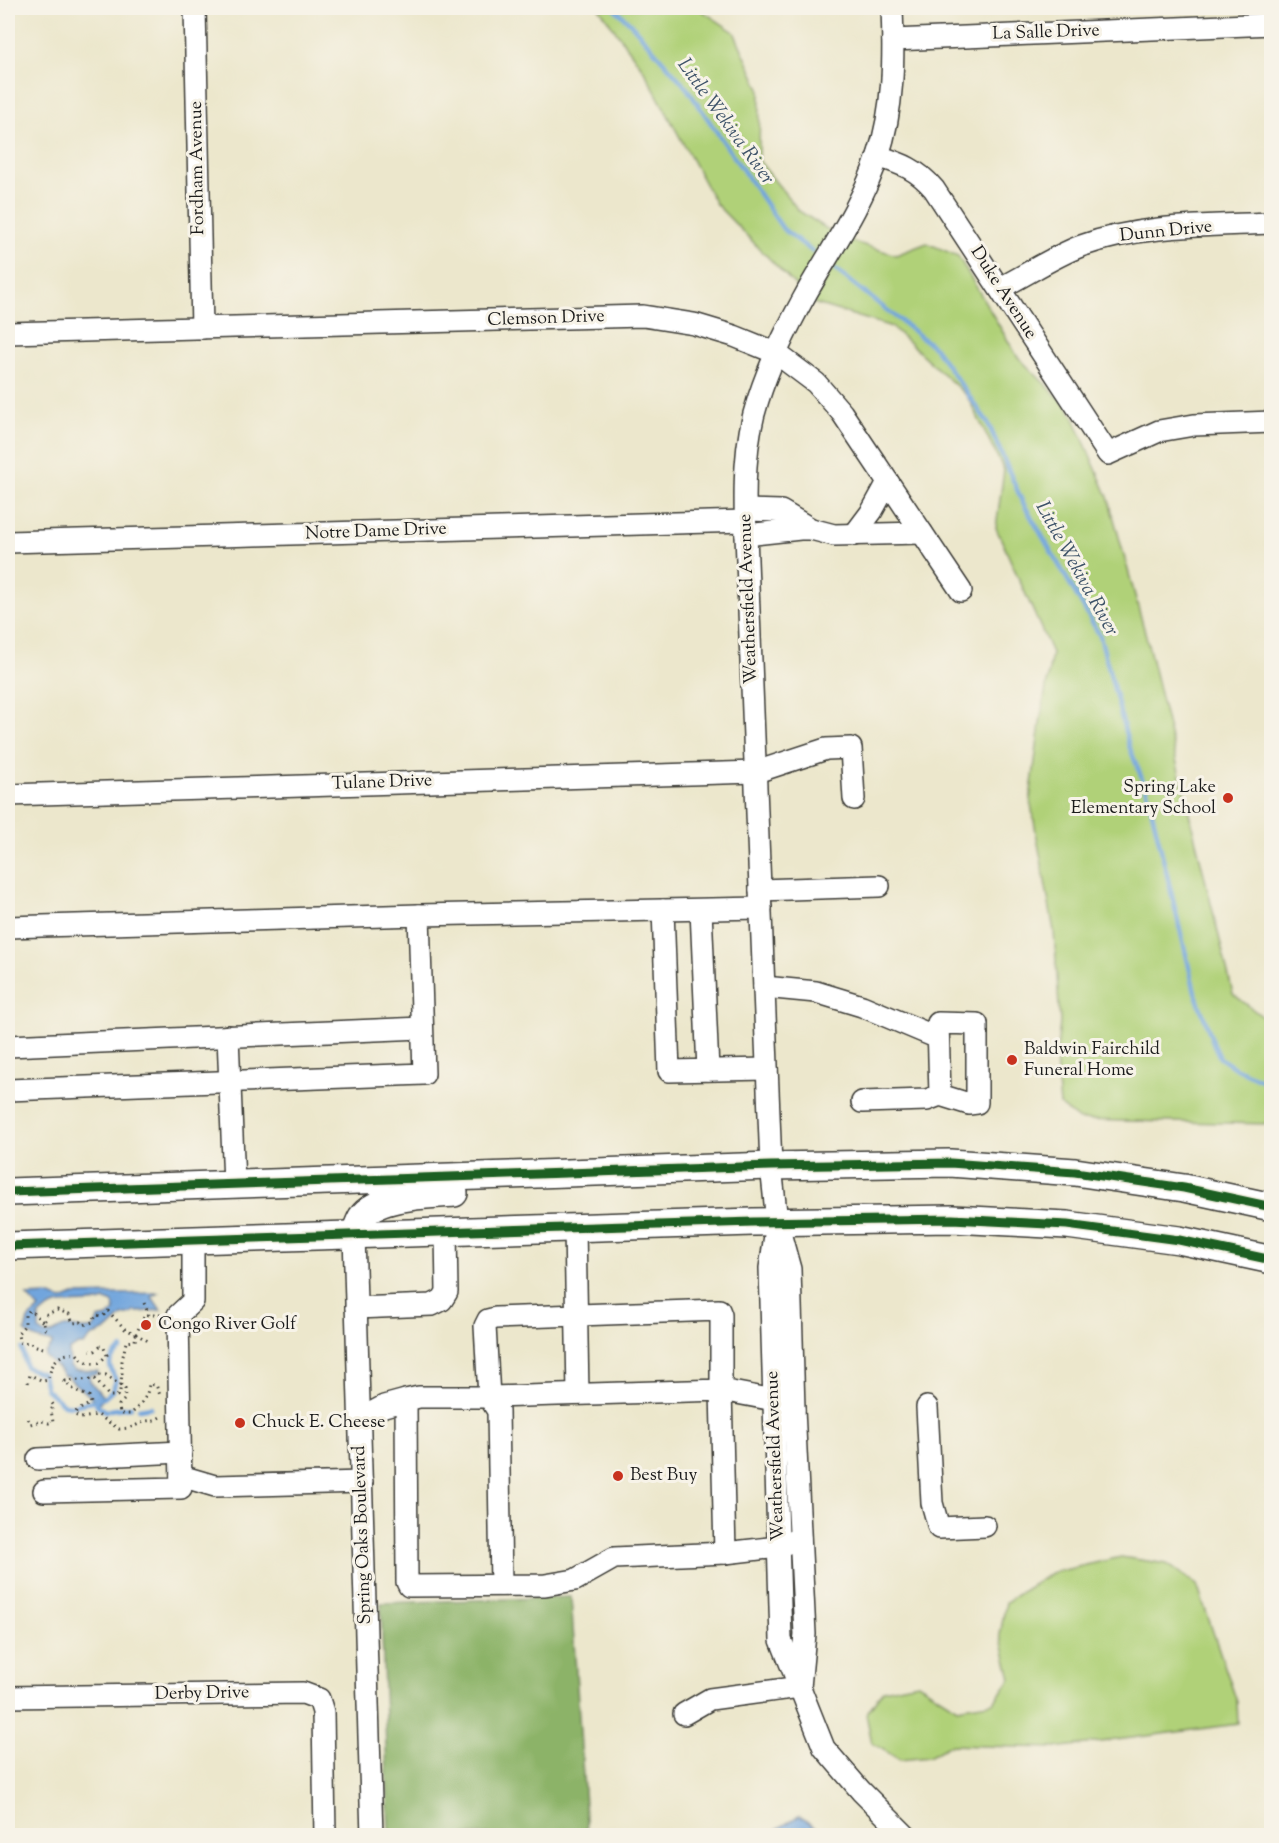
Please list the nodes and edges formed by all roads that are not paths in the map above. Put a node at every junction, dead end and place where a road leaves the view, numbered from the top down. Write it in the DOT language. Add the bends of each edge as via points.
graph roads {
  1 [pos="195,8"];
  2 [pos="892,8"];
  3 [pos="1272,24"];
  4 [pos="893,40"];
  5 [pos="878,156"];
  6 [pos="1272,224"];
  7 [pos="1000,288"];
  8 [pos="202,328"];
  9 [pos="8,333"];
  10 [pos="776,352"];
  11 [pos="1272,422"];
  12 [pos="888,482"];
  13 [pos="746,522"];
  14 [pos="922,533"];
  15 [pos="854,535"];
  16 [pos="8,542"];
  17 [pos="961,591"];
  18 [pos="756,772"];
  19 [pos="8,795"];
  20 [pos="854,799"];
  21 [pos="879,886"];
  22 [pos="761,899"];
  23 [pos="663,910"];
  24 [pos="701,910"];
  25 [pos="419,915"];
  26 [pos="8,927"];
  27 [pos="764,987"];
  28 [pos="422,1028"];
  29 [pos="228,1036"];
  30 [pos="938,1038"];
  31 [pos="8,1046"];
  32 [pos="767,1069"];
  33 [pos="708,1070"];
  34 [pos="230,1081"];
  35 [pos="8,1090"];
  36 [pos="940,1095"];
  37 [pos="862,1101"];
  38 [pos="771,1166"];
  39 [pos="483,1175"];
  40 [pos="234,1184"];
  41 [pos="8,1192"];
  42 [pos="1272,1207"];
  43 [pos="777,1222"];
  44 [pos="575,1228"];
  45 [pos="446,1232"];
  46 [pos="354,1235"];
  47 [pos="193,1240"];
  48 [pos="8,1246"];
  49 [pos="1272,1260"];
  50 [pos="356,1308"];
  51 [pos="577,1314"];
  52 [pos="721,1390"];
  53 [pos="578,1394"];
  54 [pos="489,1397"];
  55 [pos="406,1400"];
  56 [pos="774,1400"];
  57 [pos="927,1407"];
  58 [pos="794,1409"];
  59 [pos="360,1419"];
  60 [pos="181,1452"];
  61 [pos="38,1459"];
  62 [pos="181,1476"];
  63 [pos="362,1482"];
  64 [pos="44,1491"];
  65 [pos="985,1526"];
  66 [pos="800,1538"];
  67 [pos="778,1547"];
  68 [pos="725,1553"];
  69 [pos="501,1585"];
  70 [pos="800,1687"];
  71 [pos="8,1697"];
  72 [pos="684,1714"];
  73 [pos="326,1836"];
  74 [pos="372,1836"];
  75 [pos="906,1836"];
  1 -- 8 [label="street, Fordham Avenue"];
  2 -- 4 [label="street, Weathersfield Avenue"];
  3 -- 4 [label="street, La Salle Drive"];
  4 -- 5 [label="street, Weathersfield Avenue" via="891,93"];
  5 -- 7 [label="street, Duke Avenue" via="922,175"];
  5 -- 10 [label="street, Weathersfield Avenue" via="859,201"];
  6 -- 7 [label="street, Dunn Drive" via="1129,232 1080,247"];
  7 -- 11 [label="street, Duke Avenue" via="1108,454 1159,431 1194,424"];
  8 -- 9 [label="street, Clemson Drive"];
  8 -- 10 [label="street, Clemson Drive" via="643,316 694,324"];
  10 -- 12 [label="street, Clemson Drive" via="816,383 842,413"];
  10 -- 13 [label="street, Weathersfield Avenue" via="757,401 749,439"];
  12 -- 14 [label="street, Clemson Drive"];
  12 -- 15 [label="street"];
  13 -- 15 [label="street, Notre Dame Drive" via="783,530"];
  13 -- 16 [label="street, Notre Dame Drive"];
  13 -- 18 [label="street, Weathersfield Avenue"];
  14 -- 15 [label="street, Notre Dame Drive"];
  14 -- 17 [label="street, Clemson Drive"];
  18 -- 19 [label="street, Tulane Drive"];
  18 -- 20 [label="street, Tulane Drive" via="826,749 851,748"];
  18 -- 22 [label="street, Weathersfield Avenue"];
  21 -- 22 [label="street"];
  22 -- 24 [label="street"];
  22 -- 27 [label="street, Weathersfield Avenue"];
  23 -- 24 [label="street"];
  23 -- 25 [label="street"];
  23 -- 33 [label="street" via="669,1071"];
  24 -- 33 [label="street"];
  25 -- 26 [label="street"];
  25 -- 28 [label="street"];
  27 -- 30 [label="street" via="816,992 862,1006"];
  27 -- 32 [label="street, Weathersfield Avenue"];
  28 -- 29 [label="street"];
  28 -- 34 [label="street" via="424,1074"];
  29 -- 31 [label="street"];
  29 -- 34 [label="street"];
  30 -- 36 [label="street"];
  30 -- 36 [label="street" via="938,1023 977,1024 977,1103"];
  32 -- 33 [label="street"];
  32 -- 38 [label="street, Weathersfield Avenue"];
  34 -- 35 [label="street"];
  34 -- 40 [label="street"];
  36 -- 37 [label="street" via="927,1100"];
  38 -- 39 [label="main road"];
  38 -- 42 [label="main road" via="950,1163 1075,1172 1184,1188"];
  38 -- 43 [label="street, Weathersfield Avenue"];
  39 -- 40 [label="main road"];
  39 -- 46 [label="main road" via="458,1193 396,1199 372,1208 363,1216"];
  40 -- 41 [label="main road"];
  43 -- 44 [label="main road"];
  43 -- 49 [label="main road" via="952,1219 1067,1225 1179,1240"];
  43 -- 56 [label="street, Weathersfield Avenue" via="770,1268"];
  43 -- 58 [label="street, Weathersfield Avenue" via="790,1269"];
  44 -- 45 [label="main road"];
  44 -- 51 [label="street"];
  45 -- 46 [label="main road"];
  45 -- 50 [label="street" via="447,1292 442,1300 432,1305"];
  46 -- 47 [label="main road"];
  46 -- 50 [label="street, Spring Oaks Boulevard"];
  47 -- 48 [label="main road"];
  47 -- 60 [label="street" via="193,1301 178,1315"];
  50 -- 59 [label="street, Spring Oaks Boulevard"];
  51 -- 52 [label="street" via="719,1310"];
  51 -- 53 [label="street"];
  51 -- 54 [label="street" via="488,1320 485,1326"];
  52 -- 53 [label="street"];
  52 -- 56 [label="street"];
  52 -- 68 [label="street"];
  53 -- 54 [label="street"];
  54 -- 55 [label="street"];
  54 -- 69 [label="street" via="498,1411"];
  55 -- 59 [label="street"];
  55 -- 69 [label="street" via="409,1586"];
  56 -- 58 [label="street"];
  56 -- 67 [label="street, Weathersfield Avenue"];
  57 -- 65 [label="street" via="932,1503 939,1528"];
  58 -- 66 [label="street, Weathersfield Avenue"];
  59 -- 63 [label="street, Spring Oaks Boulevard"];
  60 -- 61 [label="street"];
  60 -- 62 [label="street"];
  62 -- 63 [label="street" via="215,1486"];
  62 -- 64 [label="street" via="181,1488"];
  63 -- 74 [label="street, Spring Oaks Boulevard"];
  66 -- 67 [label="street"];
  66 -- 70 [label="street, Weathersfield Avenue" via="805,1635"];
  67 -- 68 [label="street"];
  67 -- 70 [label="street, Weathersfield Avenue" via="781,1640"];
  68 -- 69 [label="street" via="614,1558 575,1580"];
  70 -- 72 [label="street" via="710,1699"];
  70 -- 75 [label="street, Weathersfield Avenue" via="824,1748"];
  71 -- 73 [label="street, Derby Drive" via="303,1693 319,1698 323,1712"];
}
